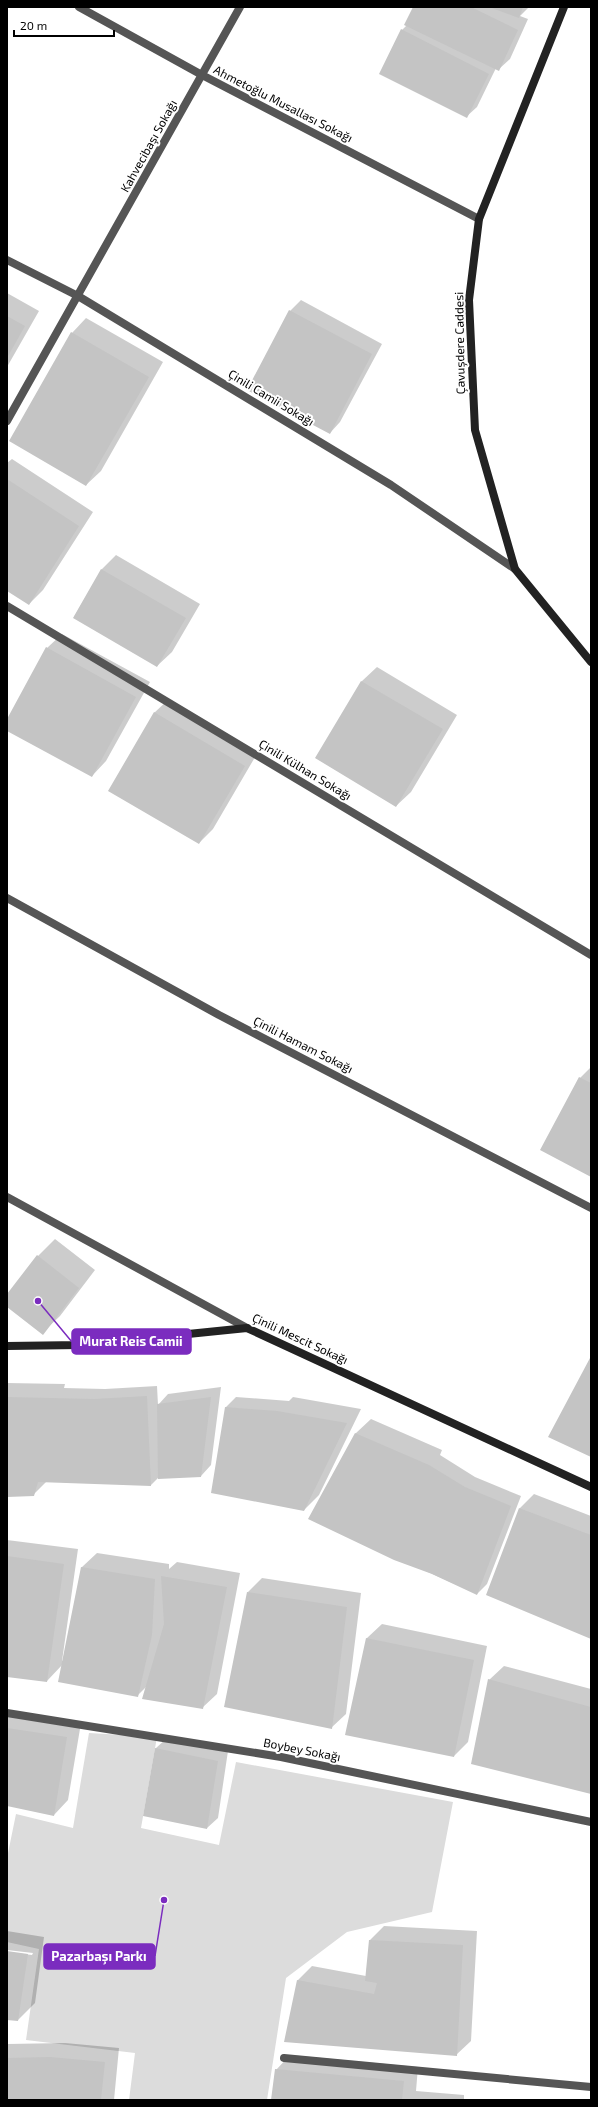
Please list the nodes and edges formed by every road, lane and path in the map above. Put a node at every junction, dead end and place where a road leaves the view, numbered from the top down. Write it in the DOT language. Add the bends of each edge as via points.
graph roads {
  1 [pos="79,7"];
  2 [pos="240,7"];
  3 [pos="564,7"];
  4 [pos="202,76"];
  5 [pos="479,219"];
  6 [pos="7,260"];
  7 [pos="78,296"];
  8 [pos="7,421"];
  9 [pos="515,570"];
  10 [pos="7,606"];
  11 [pos="591,662"];
  12 [pos="7,898"];
  13 [pos="591,954"];
  14 [pos="7,1197"];
  15 [pos="591,1208"];
  16 [pos="247,1328"];
  17 [pos="7,1346"];
  18 [pos="591,1487"];
  19 [pos="7,1713"];
  20 [pos="591,1822"];
  21 [pos="284,2058"];
  22 [pos="591,2087"];
  1 -- 4 [label="street, Ahmetoğlu Musallası Sokağı"];
  2 -- 4 [label="street, Kahvecibaşı Sokağı"];
  3 -- 5 [label="street, Çavuşdere Caddesi"];
  4 -- 5 [label="street, Ahmetoğlu Musallası Sokağı"];
  4 -- 7 [label="street, Kahvecibaşı Sokağı"];
  5 -- 9 [label="street, Çavuşdere Caddesi" via="470,300 475,430"];
  6 -- 7 [label="street, Çinili Camii Sokağı"];
  7 -- 8 [label="street, Kahvecibaşı Sokağı"];
  7 -- 9 [label="street, Çinili Camii Sokağı" via="391,484"];
  9 -- 11 [label="street, Çavuşdere Caddesi"];
  10 -- 13 [label="street, Çinili Külhan Sokağı"];
  12 -- 15 [label="street, Çinili Hamam Sokağı" via="219,1015"];
  14 -- 16 [label="street, Çinili Mescit Sokağı"];
  16 -- 17 [label="street" via="80,1346"];
  16 -- 18 [label="street, Çinili Mescit Sokağı"];
  19 -- 20 [label="street, Boybey Sokağı" via="282,1757"];
  21 -- 22 [label="street"];
}
